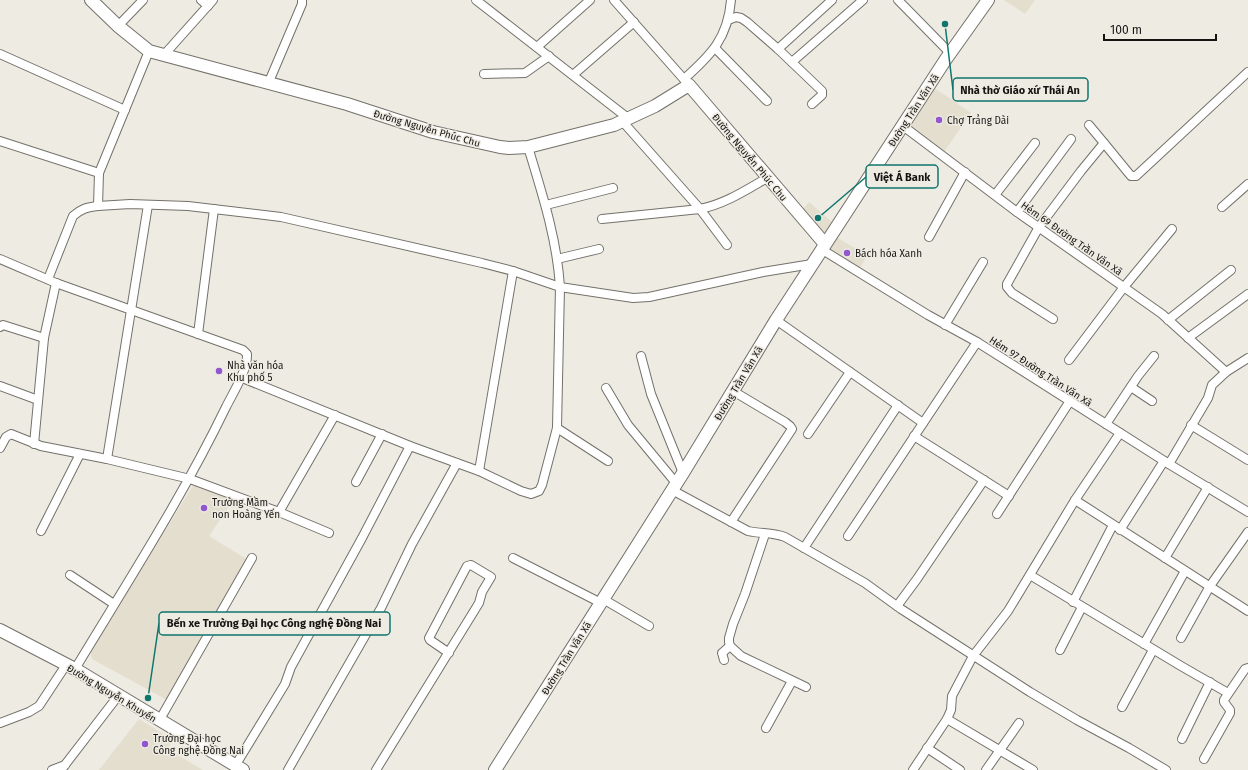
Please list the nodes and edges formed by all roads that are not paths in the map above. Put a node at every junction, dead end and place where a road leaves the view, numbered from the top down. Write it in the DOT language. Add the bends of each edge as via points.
graph roads {
  1 [pos="91,0"];
  2 [pos="143,0"];
  3 [pos="201,0"];
  4 [pos="302,0"];
  5 [pos="476,0"];
  6 [pos="590,0"];
  7 [pos="614,0"];
  8 [pos="731,0"];
  9 [pos="832,0"];
  10 [pos="863,0"];
  11 [pos="898,0"];
  12 [pos="988,0"];
  13 [pos="211,3"];
  14 [pos="728,20"];
  15 [pos="634,22"];
  16 [pos="118,26"];
  17 [pos="537,47"];
  18 [pos="715,48"];
  19 [pos="778,49"];
  20 [pos="150,52"];
  21 [pos="950,52"];
  22 [pos="0,54"];
  23 [pos="163,56"];
  24 [pos="549,56"];
  25 [pos="792,62"];
  26 [pos="1248,72"];
  27 [pos="484,74"];
  28 [pos="573,75"];
  29 [pos="686,82"];
  30 [pos="268,84"];
  31 [pos="767,101"];
  32 [pos="812,104"];
  33 [pos="125,110"];
  34 [pos="626,120"];
  35 [pos="1089,125"];
  36 [pos="903,126"];
  37 [pos="1071,139"];
  38 [pos="0,141"];
  39 [pos="1035,143"];
  40 [pos="1104,143"];
  41 [pos="528,147"];
  42 [pos="965,172"];
  43 [pos="99,173"];
  44 [pos="767,178"];
  45 [pos="1248,184"];
  46 [pos="613,188"];
  47 [pos="995,195"];
  48 [pos="148,205"];
  49 [pos="546,205"];
  50 [pos="98,206"];
  51 [pos="1222,207"];
  52 [pos="214,209"];
  53 [pos="700,210"];
  54 [pos="1017,212"];
  55 [pos="602,219"];
  56 [pos="1039,227"];
  57 [pos="1172,229"];
  58 [pos="929,237"];
  59 [pos="727,245"];
  60 [pos="823,246"];
  61 [pos="598,249"];
  62 [pos="0,259"];
  63 [pos="557,259"];
  64 [pos="983,262"];
  65 [pos="812,264"];
  66 [pos="1231,270"];
  67 [pos="513,271"];
  68 [pos="52,281"];
  69 [pos="560,287"];
  70 [pos="1124,287"];
  71 [pos="1248,294"];
  72 [pos="132,310"];
  73 [pos="776,320"];
  74 [pos="1053,320"];
  75 [pos="1168,320"];
  76 [pos="945,325"];
  77 [pos="0,327"];
  78 [pos="198,334"];
  79 [pos="44,338"];
  80 [pos="1188,338"];
  81 [pos="977,342"];
  82 [pos="641,356"];
  83 [pos="1154,356"];
  84 [pos="1248,358"];
  85 [pos="1069,360"];
  86 [pos="850,372"];
  87 [pos="1226,372"];
  88 [pos="240,377"];
  89 [pos="0,386"];
  90 [pos="1131,387"];
  91 [pos="606,388"];
  92 [pos="733,391"];
  93 [pos="38,400"];
  94 [pos="1070,401"];
  95 [pos="1152,401"];
  96 [pos="898,405"];
  97 [pos="335,415"];
  98 [pos="923,423"];
  99 [pos="1106,424"];
  100 [pos="1191,425"];
  101 [pos="557,428"];
  102 [pos="1120,433"];
  103 [pos="382,434"];
  104 [pos="808,434"];
  105 [pos="914,436"];
  106 [pos="34,444"];
  107 [pos="410,446"];
  108 [pos="0,448"];
  109 [pos="80,454"];
  110 [pos="107,459"];
  111 [pos="1248,460"];
  112 [pos="608,461"];
  113 [pos="1166,462"];
  114 [pos="457,463"];
  115 [pos="479,471"];
  116 [pos="683,472"];
  117 [pos="190,479"];
  118 [pos="984,480"];
  119 [pos="356,482"];
  120 [pos="674,487"];
  121 [pos="1208,487"];
  122 [pos="1008,496"];
  123 [pos="1075,500"];
  124 [pos="279,512"];
  125 [pos="1248,512"];
  126 [pos="997,514"];
  127 [pos="731,522"];
  128 [pos="1116,528"];
  129 [pos="41,531"];
  130 [pos="1248,532"];
  131 [pos="329,533"];
  132 [pos="765,534"];
  133 [pos="848,536"];
  134 [pos="804,548"];
  135 [pos="252,558"];
  136 [pos="513,558"];
  137 [pos="1165,558"];
  138 [pos="1185,571"];
  139 [pos="70,575"];
  140 [pos="1030,575"];
  141 [pos="1210,586"];
  142 [pos="602,601"];
  143 [pos="1073,602"];
  144 [pos="114,604"];
  145 [pos="897,606"];
  146 [pos="1082,608"];
  147 [pos="1248,611"];
  148 [pos="649,626"];
  149 [pos="0,630"];
  150 [pos="1181,638"];
  151 [pos="1144,644"];
  152 [pos="730,646"];
  153 [pos="1060,650"];
  154 [pos="1153,650"];
  155 [pos="449,653"];
  156 [pos="720,655"];
  157 [pos="973,656"];
  158 [pos="70,667"];
  159 [pos="1248,668"];
  160 [pos="792,681"];
  161 [pos="1210,682"];
  162 [pos="806,687"];
  163 [pos="1228,693"];
  164 [pos="118,696"];
  165 [pos="1122,707"];
  166 [pos="947,719"];
  167 [pos="159,721"];
  168 [pos="0,723"];
  169 [pos="1019,723"];
  170 [pos="766,728"];
  171 [pos="1182,739"];
  172 [pos="927,748"];
  173 [pos="1000,750"];
  174 [pos="1204,759"];
  175 [pos="63,768"];
  176 [pos="239,768"];
  177 [pos="52,770"];
  178 [pos="288,770"];
  179 [pos="376,770"];
  180 [pos="495,770"];
  181 [pos="913,770"];
  182 [pos="960,770"];
  183 [pos="986,770"];
  184 [pos="1033,770"];
  185 [pos="1166,770"];
  1 -- 16 [label="street, Đường Nguyễn Phúc Chu"];
  2 -- 16 [label="street"];
  3 -- 13 [label="street"];
  4 -- 30 [label="street"];
  5 -- 17 [label="street"];
  6 -- 17 [label="street"];
  7 -- 15 [label="street"];
  8 -- 14 [label="street"];
  9 -- 19 [label="street"];
  10 -- 25 [label="street"];
  11 -- 21 [label="street"];
  12 -- 21 [label="street, Đường Trần Văn Xã"];
  13 -- 23 [label="street"];
  14 -- 18 [label="street"];
  14 -- 19 [label="street" via="741,18"];
  15 -- 28 [label="street"];
  15 -- 29 [label="street"];
  16 -- 20 [label="street, Đường Nguyễn Phúc Chu"];
  17 -- 24 [label="street"];
  18 -- 29 [label="street"];
  18 -- 31 [label="street"];
  19 -- 25 [label="street"];
  20 -- 23 [label="street, Đường Nguyễn Phúc Chu"];
  20 -- 33 [label="street"];
  21 -- 36 [label="street, Đường Trần Văn Xã"];
  22 -- 33 [label="street"];
  23 -- 30 [label="street, Đường Nguyễn Phúc Chu"];
  24 -- 27 [label="street" via="525,73"];
  24 -- 28 [label="street"];
  25 -- 32 [label="street" via="822,91 822,95"];
  26 -- 40 [label="street" via="1136,176 1131,176"];
  28 -- 34 [label="street"];
  29 -- 34 [label="street, Đường Nguyễn Phúc Chu" via="655,106"];
  29 -- 44 [label="street, Đường Nguyễn Phúc Chu"];
  30 -- 41 [label="street, Đường Nguyễn Phúc Chu" via="347,104 432,132 482,144 509,148"];
  33 -- 43 [label="street"];
  34 -- 41 [label="street, Đường Nguyễn Phúc Chu"];
  34 -- 53 [label="street"];
  35 -- 40 [label="street"];
  36 -- 42 [label="street, Hẻm 69 Đường Trần Văn Xã"];
  36 -- 60 [label="street, Đường Trần Văn Xã"];
  37 -- 54 [label="street"];
  38 -- 43 [label="street"];
  39 -- 47 [label="street"];
  40 -- 56 [label="street"];
  41 -- 49 [label="street"];
  42 -- 47 [label="street, Hẻm 69 Đường Trần Văn Xã"];
  42 -- 58 [label="street"];
  43 -- 50 [label="street"];
  44 -- 53 [label="street" via="712,207"];
  44 -- 60 [label="street, Đường Nguyễn Phúc Chu"];
  45 -- 51 [label="street"];
  46 -- 49 [label="street"];
  47 -- 54 [label="street, Hẻm 69 Đường Trần Văn Xã"];
  48 -- 50 [label="street"];
  48 -- 52 [label="street"];
  48 -- 72 [label="street"];
  49 -- 63 [label="street"];
  50 -- 68 [label="street" via="86,207 73,216"];
  52 -- 67 [label="street" via="281,217"];
  52 -- 78 [label="street"];
  53 -- 55 [label="street"];
  53 -- 59 [label="street"];
  54 -- 56 [label="street, Hẻm 69 Đường Trần Văn Xã"];
  56 -- 70 [label="street, Hẻm 69 Đường Trần Văn Xã"];
  56 -- 74 [label="street" via="1007,287"];
  57 -- 70 [label="street"];
  60 -- 65 [label="street, Đường Trần Văn Xã"];
  60 -- 76 [label="street, Hẻm 97 Đường Trần Văn Xã"];
  61 -- 63 [label="street"];
  62 -- 68 [label="street"];
  63 -- 69 [label="street"];
  64 -- 76 [label="street"];
  65 -- 69 [label="street" via="649,297 633,298"];
  65 -- 73 [label="street, Đường Trần Văn Xã"];
  66 -- 75 [label="street"];
  67 -- 69 [label="street"];
  67 -- 115 [label="street"];
  68 -- 72 [label="street"];
  68 -- 79 [label="street"];
  69 -- 101 [label="street"];
  70 -- 75 [label="street, Hẻm 69 Đường Trần Văn Xã"];
  70 -- 85 [label="street"];
  71 -- 80 [label="street"];
  72 -- 78 [label="street"];
  72 -- 110 [label="street"];
  73 -- 86 [label="street"];
  73 -- 92 [label="street, Đường Trần Văn Xã"];
  75 -- 80 [label="street, Hẻm 69 Đường Trần Văn Xã"];
  76 -- 81 [label="street, Hẻm 97 Đường Trần Văn Xã"];
  77 -- 79 [label="street" via="3,325"];
  78 -- 88 [label="street" via="243,350 247,354"];
  79 -- 93 [label="street"];
  80 -- 87 [label="street, Hẻm 69 Đường Trần Văn Xã"];
  81 -- 94 [label="street, Hẻm 97 Đường Trần Văn Xã"];
  81 -- 98 [label="street"];
  82 -- 116 [label="street" via="651,394"];
  83 -- 90 [label="street"];
  84 -- 87 [label="street"];
  86 -- 96 [label="street"];
  86 -- 104 [label="street"];
  87 -- 100 [label="street" via="1212,385 1208,398"];
  88 -- 97 [label="street"];
  88 -- 117 [label="street"];
  89 -- 93 [label="street"];
  90 -- 95 [label="street"];
  90 -- 99 [label="street"];
  91 -- 120 [label="street" via="628,424"];
  92 -- 116 [label="street, Đường Trần Văn Xã"];
  92 -- 127 [label="street" via="785,422 792,430"];
  93 -- 106 [label="street"];
  94 -- 99 [label="street, Hẻm 97 Đường Trần Văn Xã"];
  94 -- 122 [label="street"];
  96 -- 98 [label="street"];
  96 -- 134 [label="street"];
  97 -- 103 [label="street"];
  97 -- 124 [label="street"];
  98 -- 105 [label="street"];
  99 -- 102 [label="street, Hẻm 97 Đường Trần Văn Xã"];
  100 -- 111 [label="street"];
  100 -- 113 [label="street"];
  101 -- 112 [label="street"];
  101 -- 115 [label="street" via="542,485 538,491 530,494 521,491"];
  102 -- 113 [label="street, Hẻm 97 Đường Trần Văn Xã"];
  102 -- 123 [label="street"];
  103 -- 107 [label="street"];
  103 -- 119 [label="street"];
  105 -- 118 [label="street"];
  105 -- 133 [label="street"];
  106 -- 108 [label="street" via="11,434 6,437"];
  106 -- 109 [label="street"];
  107 -- 114 [label="street"];
  107 -- 176 [label="street"];
  109 -- 110 [label="street"];
  109 -- 129 [label="street"];
  110 -- 117 [label="street"];
  113 -- 121 [label="street, Hẻm 97 Đường Trần Văn Xã"];
  113 -- 128 [label="street"];
  114 -- 115 [label="street"];
  114 -- 178 [label="street" via="412,544 381,608"];
  116 -- 120 [label="street, Đường Trần Văn Xã"];
  117 -- 124 [label="street"];
  117 -- 144 [label="street"];
  118 -- 122 [label="street"];
  118 -- 145 [label="street"];
  120 -- 127 [label="street"];
  120 -- 142 [label="street, Đường Trần Văn Xã"];
  121 -- 125 [label="street, Hẻm 97 Đường Trần Văn Xã"];
  121 -- 137 [label="street"];
  122 -- 126 [label="street"];
  123 -- 128 [label="street"];
  123 -- 140 [label="street"];
  124 -- 131 [label="street"];
  127 -- 132 [label="street" via="748,531"];
  128 -- 137 [label="street"];
  128 -- 143 [label="street"];
  130 -- 141 [label="street"];
  132 -- 134 [label="street" via="776,534"];
  132 -- 152 [label="street" via="733,624 729,638"];
  134 -- 145 [label="street" via="865,583"];
  135 -- 167 [label="street"];
  136 -- 142 [label="street"];
  137 -- 138 [label="street"];
  138 -- 141 [label="street"];
  138 -- 151 [label="street"];
  139 -- 144 [label="street"];
  140 -- 143 [label="street"];
  140 -- 157 [label="street" via="1008,611"];
  141 -- 147 [label="street"];
  141 -- 150 [label="street"];
  142 -- 148 [label="street"];
  142 -- 180 [label="street, Đường Trần Văn Xã"];
  143 -- 146 [label="street"];
  144 -- 158 [label="street"];
  145 -- 157 [label="street"];
  146 -- 151 [label="street"];
  146 -- 153 [label="street"];
  149 -- 158 [label="street, Đường Nguyễn Khuyến"];
  151 -- 154 [label="street"];
  152 -- 156 [label="street"];
  152 -- 160 [label="street" via="741,656"];
  154 -- 161 [label="street"];
  154 -- 165 [label="street"];
  155 -- 155 [label="street" via="429,638 467,566 471,565 491,577 479,603"];
  155 -- 179 [label="street"];
  157 -- 166 [label="street" via="952,696"];
  157 -- 185 [label="street" via="1077,720"];
  158 -- 164 [label="street, Đường Nguyễn Khuyến"];
  158 -- 168 [label="street" via="39,706"];
  159 -- 163 [label="street"];
  160 -- 162 [label="street"];
  160 -- 170 [label="street"];
  161 -- 163 [label="street"];
  161 -- 171 [label="street"];
  163 -- 174 [label="street" via="1224,702 1230,713"];
  164 -- 167 [label="street, Đường Nguyễn Khuyến"];
  164 -- 175 [label="street"];
  166 -- 172 [label="street"];
  166 -- 173 [label="street"];
  167 -- 176 [label="street, Đường Nguyễn Khuyến"];
  169 -- 173 [label="street"];
  172 -- 181 [label="street"];
  172 -- 182 [label="street"];
  173 -- 183 [label="street"];
  173 -- 184 [label="street"];
  175 -- 177 [label="street"];
}
